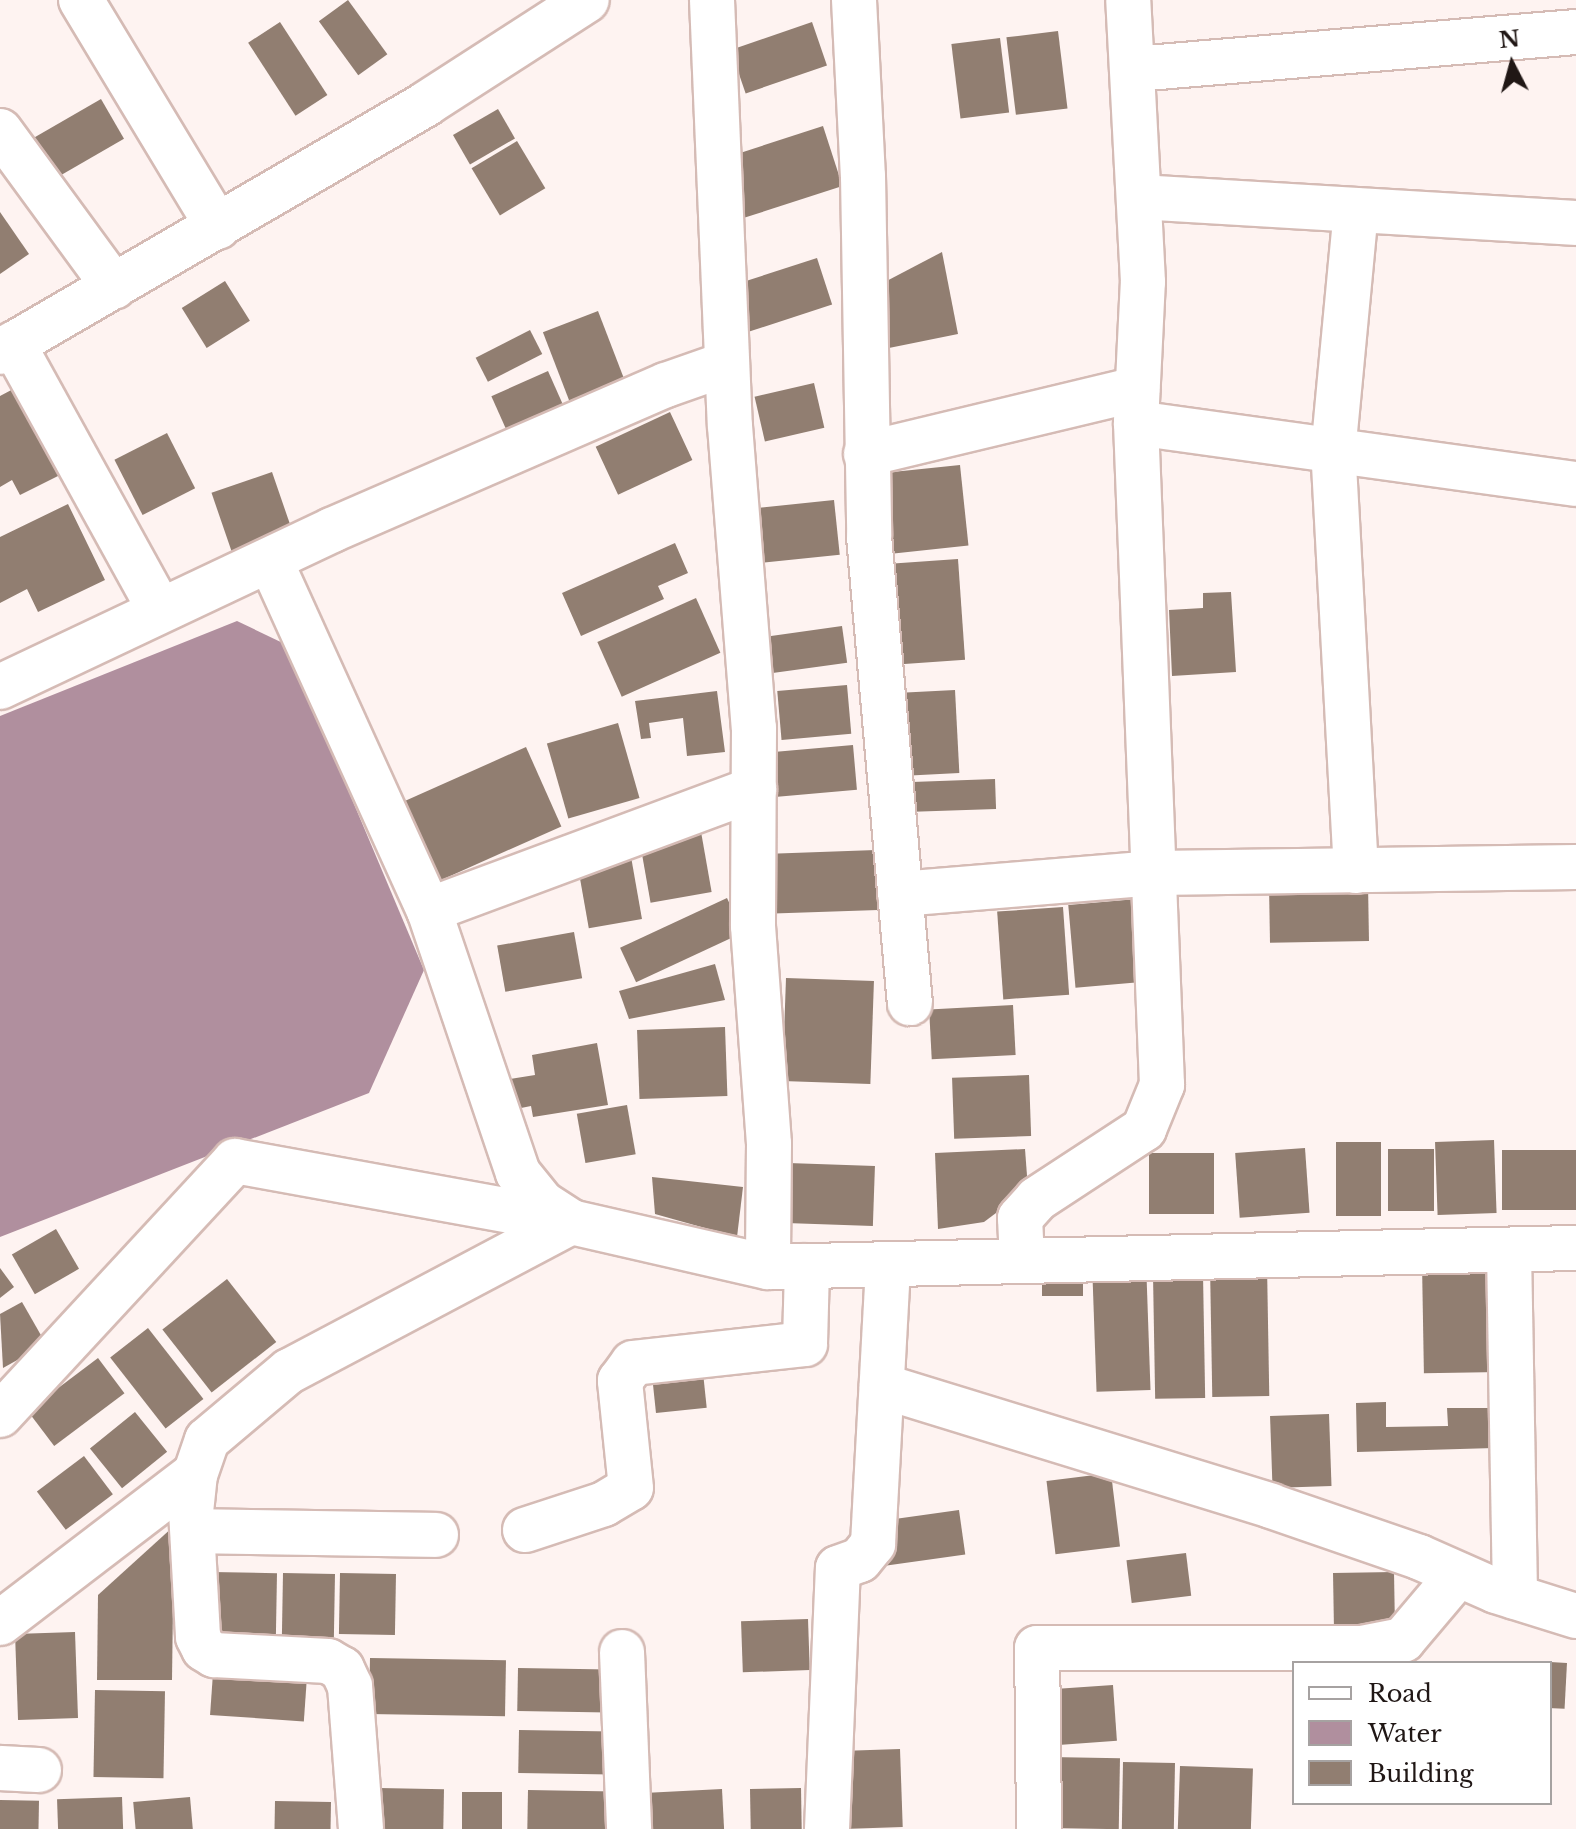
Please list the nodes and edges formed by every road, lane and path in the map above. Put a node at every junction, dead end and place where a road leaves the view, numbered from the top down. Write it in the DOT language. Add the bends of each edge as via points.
graph roads {
  1 [pos="81,0"];
  2 [pos="587,0"];
  3 [pos="712,0"];
  4 [pos="854,0"];
  5 [pos="1128,0"];
  6 [pos="528,14"];
  7 [pos="1576,32"];
  8 [pos="1135,69"];
  9 [pos="0,131"];
  10 [pos="1140,197"];
  11 [pos="1356,210"];
  12 [pos="1576,223"];
  13 [pos="218,227"];
  14 [pos="114,287"];
  15 [pos="7,348"];
  16 [pos="726,364"];
  17 [pos="1136,406"];
  18 [pos="1333,453"];
  19 [pos="866,454"];
  20 [pos="1576,484"];
  21 [pos="270,560"];
  22 [pos="160,610"];
  23 [pos="0,687"];
  24 [pos="754,789"];
  25 [pos="1576,867"];
  26 [pos="1356,871"];
  27 [pos="1155,873"];
  28 [pos="900,894"];
  29 [pos="429,910"];
  30 [pos="910,1003"];
  31 [pos="571,1222"];
  32 [pos="1576,1248"];
  33 [pos="1509,1250"];
  34 [pos="1022,1260"];
  35 [pos="888,1264"];
  36 [pos="787,1267"];
  37 [pos="882,1386"];
  38 [pos="0,1415"];
  39 [pos="195,1474"];
  40 [pos="525,1530"];
  41 [pos="193,1531"];
  42 [pos="436,1535"];
  43 [pos="1458,1575"];
  44 [pos="1515,1597"];
  45 [pos="1576,1616"];
  46 [pos="0,1623"];
  47 [pos="622,1652"];
  48 [pos="361,1829"];
  49 [pos="629,1829"];
  50 [pos="827,1829"];
  51 [pos="1039,1829"];
  1 -- 13 [label="street"];
  2 -- 6 [label="street"];
  3 -- 16 [label="street"];
  4 -- 19 [label="street" via="863,176"];
  5 -- 8 [label="street"];
  6 -- 13 [label="street" via="427,103"];
  7 -- 8 [label="street"];
  8 -- 10 [label="street"];
  9 -- 14 [label="street"];
  10 -- 11 [label="street"];
  10 -- 17 [label="street"];
  11 -- 12 [label="street"];
  11 -- 18 [label="street"];
  13 -- 14 [label="street"];
  14 -- 15 [label="street"];
  15 -- 22 [label="street"];
  16 -- 21 [label="street" via="619,405"];
  16 -- 24 [label="street"];
  17 -- 18 [label="street"];
  17 -- 19 [label="street"];
  17 -- 27 [label="street"];
  18 -- 20 [label="street"];
  18 -- 26 [label="street"];
  19 -- 28 [label="street"];
  21 -- 22 [label="street"];
  21 -- 29 [label="street"];
  22 -- 23 [label="street"];
  24 -- 29 [label="street"];
  24 -- 36 [label="street" via="753,926 769,1144"];
  25 -- 26 [label="street"];
  26 -- 27 [label="street"];
  27 -- 28 [label="street"];
  27 -- 34 [label="street" via="1162,1085 1144,1129 1037,1199 1020,1218"];
  28 -- 30 [label="street"];
  29 -- 31 [label="street" via="518,1173 542,1203"];
  31 -- 36 [label="street"];
  31 -- 38 [label="street" via="235,1161"];
  31 -- 39 [label="street" via="289,1371 207,1440"];
  32 -- 33 [label="street"];
  33 -- 34 [label="street"];
  33 -- 44 [label="street"];
  34 -- 35 [label="street"];
  35 -- 36 [label="street"];
  35 -- 37 [label="street"];
  36 -- 40 [label="street" via="805,1344 633,1363 620,1381 631,1488 604,1504"];
  37 -- 43 [label="street" via="1271,1506"];
  37 -- 50 [label="street" via="873,1544 860,1560 838,1568"];
  39 -- 41 [label="street"];
  39 -- 46 [label="street"];
  41 -- 42 [label="street"];
  41 -- 48 [label="street" via="198,1637 204,1649 233,1658 328,1661 342,1669 350,1686"];
  43 -- 44 [label="street"];
  43 -- 51 [label="street" via="1403,1640 1361,1648 1037,1648"];
  44 -- 45 [label="street"];
  47 -- 49 [label="street"];
}
